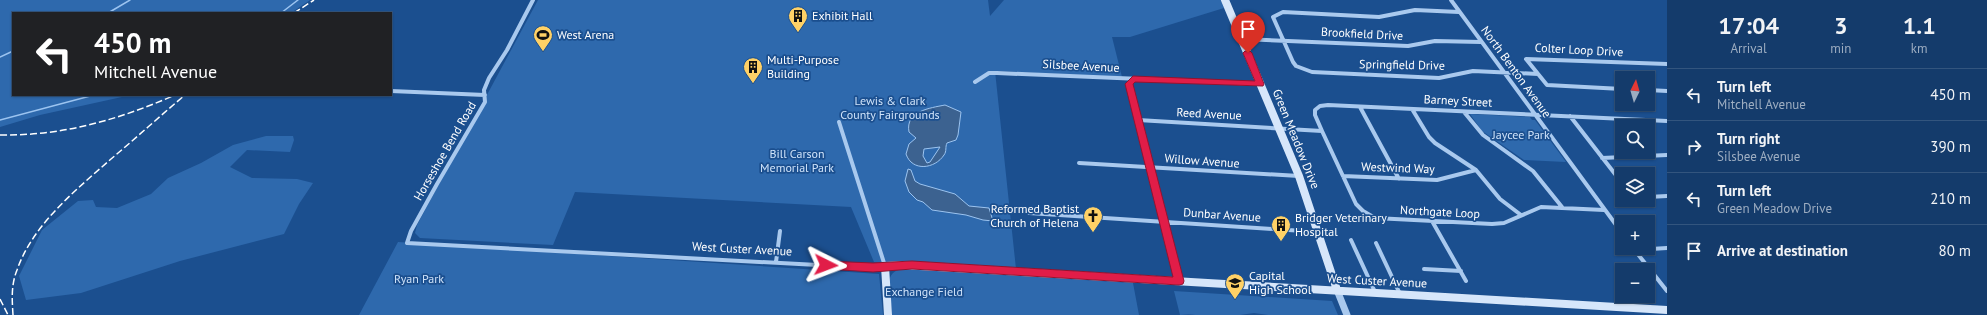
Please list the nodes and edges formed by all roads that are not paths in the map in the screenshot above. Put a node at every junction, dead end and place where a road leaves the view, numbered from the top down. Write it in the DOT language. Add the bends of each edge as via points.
graph roads {
  1 [pos="533,0"];
  2 [pos="1225,0"];
  3 [pos="1451,0"];
  4 [pos="1459,12"];
  5 [pos="1241,38"];
  6 [pos="1283,40"];
  7 [pos="1481,42"];
  8 [pos="1667,64"];
  9 [pos="1504,73"];
  10 [pos="1538,74"];
  11 [pos="1133,79"];
  12 [pos="975,82"];
  13 [pos="1260,84"];
  14 [pos="1615,89"];
  15 [pos="1655,90"];
  16 [pos="1667,91"];
  17 [pos="392,92"];
  18 [pos="484,95"];
  19 [pos="1360,107"];
  20 [pos="1412,109"];
  21 [pos="1464,112"];
  22 [pos="1535,115"];
  23 [pos="1570,116"];
  24 [pos="1138,120"];
  25 [pos="1667,121"];
  26 [pos="839,122"];
  27 [pos="1279,128"];
  28 [pos="1322,131"];
  29 [pos="1667,155"];
  30 [pos="1602,158"];
  31 [pos="1079,163"];
  32 [pos="1150,167"];
  33 [pos="1476,170"];
  34 [pos="1615,174"];
  35 [pos="1299,176"];
  36 [pos="1343,176"];
  37 [pos="1399,179"];
  38 [pos="1667,196"];
  39 [pos="1655,197"];
  40 [pos="1562,207"];
  41 [pos="1604,210"];
  42 [pos="1028,213"];
  43 [pos="1521,215"];
  44 [pos="1432,221"];
  45 [pos="1164,222"];
  46 [pos="1615,224"];
  47 [pos="413,227"];
  48 [pos="780,231"];
  49 [pos="1318,232"];
  50 [pos="1351,240"];
  51 [pos="1376,243"];
  52 [pos="1655,248"];
  53 [pos="1667,248"];
  54 [pos="1639,255"];
  55 [pos="776,262"];
  56 [pos="885,266"];
  57 [pos="1424,269"];
  58 [pos="1461,271"];
  59 [pos="1179,281"];
  60 [pos="1466,281"];
  61 [pos="1337,290"];
  62 [pos="1667,291"];
  63 [pos="1375,293"];
  64 [pos="1400,294"];
  65 [pos="1667,310"];
  66 [pos="888,315"];
  67 [pos="1347,315"];
  1 -- 18 [label="street, Horseshoe Bend Road" via="489,78"];
  2 -- 5 [label="main road, Green Meadow Drive"];
  3 -- 4 [label="street, North Benton Avenue"];
  4 -- 6 [label="street, Springfield Drive" via="1415,10 1379,17 1278,13 1273,19"];
  4 -- 7 [label="street, North Benton Avenue"];
  5 -- 6 [label="street, Brookfield Drive"];
  5 -- 13 [label="main road, Green Meadow Drive"];
  6 -- 7 [label="street, Brookfield Drive" via="1408,46 1435,41"];
  6 -- 9 [label="street, Springfield Drive" via="1296,66 1312,72 1439,78 1467,72"];
  7 -- 9 [label="street, North Benton Avenue"];
  8 -- 10 [label="street, Colter Loop Drive" via="1527,58"];
  9 -- 10 [label="street, Springfield Drive"];
  9 -- 22 [label="street, North Benton Avenue"];
  10 -- 14 [label="street, Colter Loop Drive" via="1545,84 1550,86"];
  11 -- 12 [label="street, Silsbee Avenue" via="989,73"];
  11 -- 13 [label="street, Silsbee Avenue"];
  11 -- 24 [label="street" via="1129,84"];
  13 -- 27 [label="main road, Green Meadow Drive"];
  15 -- 16 [label="street"];
  17 -- 18 [label="street"];
  18 -- 47 [label="street, Horseshoe Bend Road" via="485,102"];
  19 -- 20 [label="street, Barney Street"];
  19 -- 28 [label="street, Barney Street" via="1320,106 1315,110 1315,115"];
  19 -- 37 [label="street"];
  20 -- 21 [label="street, Barney Street"];
  20 -- 33 [label="street" via="1435,143"];
  21 -- 22 [label="street, Barney Street"];
  21 -- 40 [label="street" via="1479,133 1535,172 1547,184"];
  22 -- 23 [label="street, Barney Street"];
  22 -- 41 [label="street, North Benton Avenue"];
  23 -- 25 [label="street, Barney Street"];
  23 -- 30 [label="street"];
  24 -- 27 [label="street, Reed Avenue"];
  24 -- 32 [label="street"];
  26 -- 56 [label="street"];
  27 -- 28 [label="street"];
  27 -- 35 [label="main road, Green Meadow Drive"];
  28 -- 36 [label="street, Northgate Loop"];
  29 -- 30 [label="street"];
  30 -- 34 [label="street"];
  31 -- 32 [label="street, Willow Avenue"];
  32 -- 35 [label="street, Willow Avenue"];
  32 -- 45 [label="street"];
  33 -- 37 [label="street, Westwind Way" via="1441,180"];
  33 -- 43 [label="street" via="1500,199"];
  35 -- 49 [label="main road, Green Meadow Drive"];
  36 -- 37 [label="street, Westwind Way"];
  36 -- 44 [label="street, Northgate Loop" via="1356,204 1368,215 1383,219"];
  38 -- 39 [label="street"];
  40 -- 41 [label="street, Northgate Loop"];
  40 -- 43 [label="street, Northgate Loop" via="1541,207"];
  41 -- 46 [label="street, North Benton Avenue"];
  42 -- 45 [label="street, Dunbar Avenue"];
  43 -- 44 [label="street, Northgate Loop" via="1492,224"];
  44 -- 58 [label="street"];
  45 -- 49 [label="street, Dunbar Avenue"];
  45 -- 59 [label="street"];
  47 -- 55 [label="street, West Custer Avenue" via="407,243"];
  48 -- 55 [label="street"];
  49 -- 61 [label="main road, Green Meadow Drive"];
  50 -- 63 [label="street"];
  51 -- 64 [label="street"];
  52 -- 53 [label="street"];
  54 -- 62 [label="street"];
  55 -- 56 [label="street, West Custer Avenue" via="873,268"];
  56 -- 59 [label="main road, West Custer Avenue" via="912,265"];
  56 -- 66 [label="main road"];
  57 -- 58 [label="street"];
  58 -- 60 [label="street"];
  59 -- 61 [label="main road, West Custer Avenue"];
  61 -- 63 [label="main road, West Custer Avenue"];
  61 -- 67 [label="street"];
  63 -- 64 [label="main road, West Custer Avenue"];
  64 -- 65 [label="main road, West Custer Avenue"];
}
